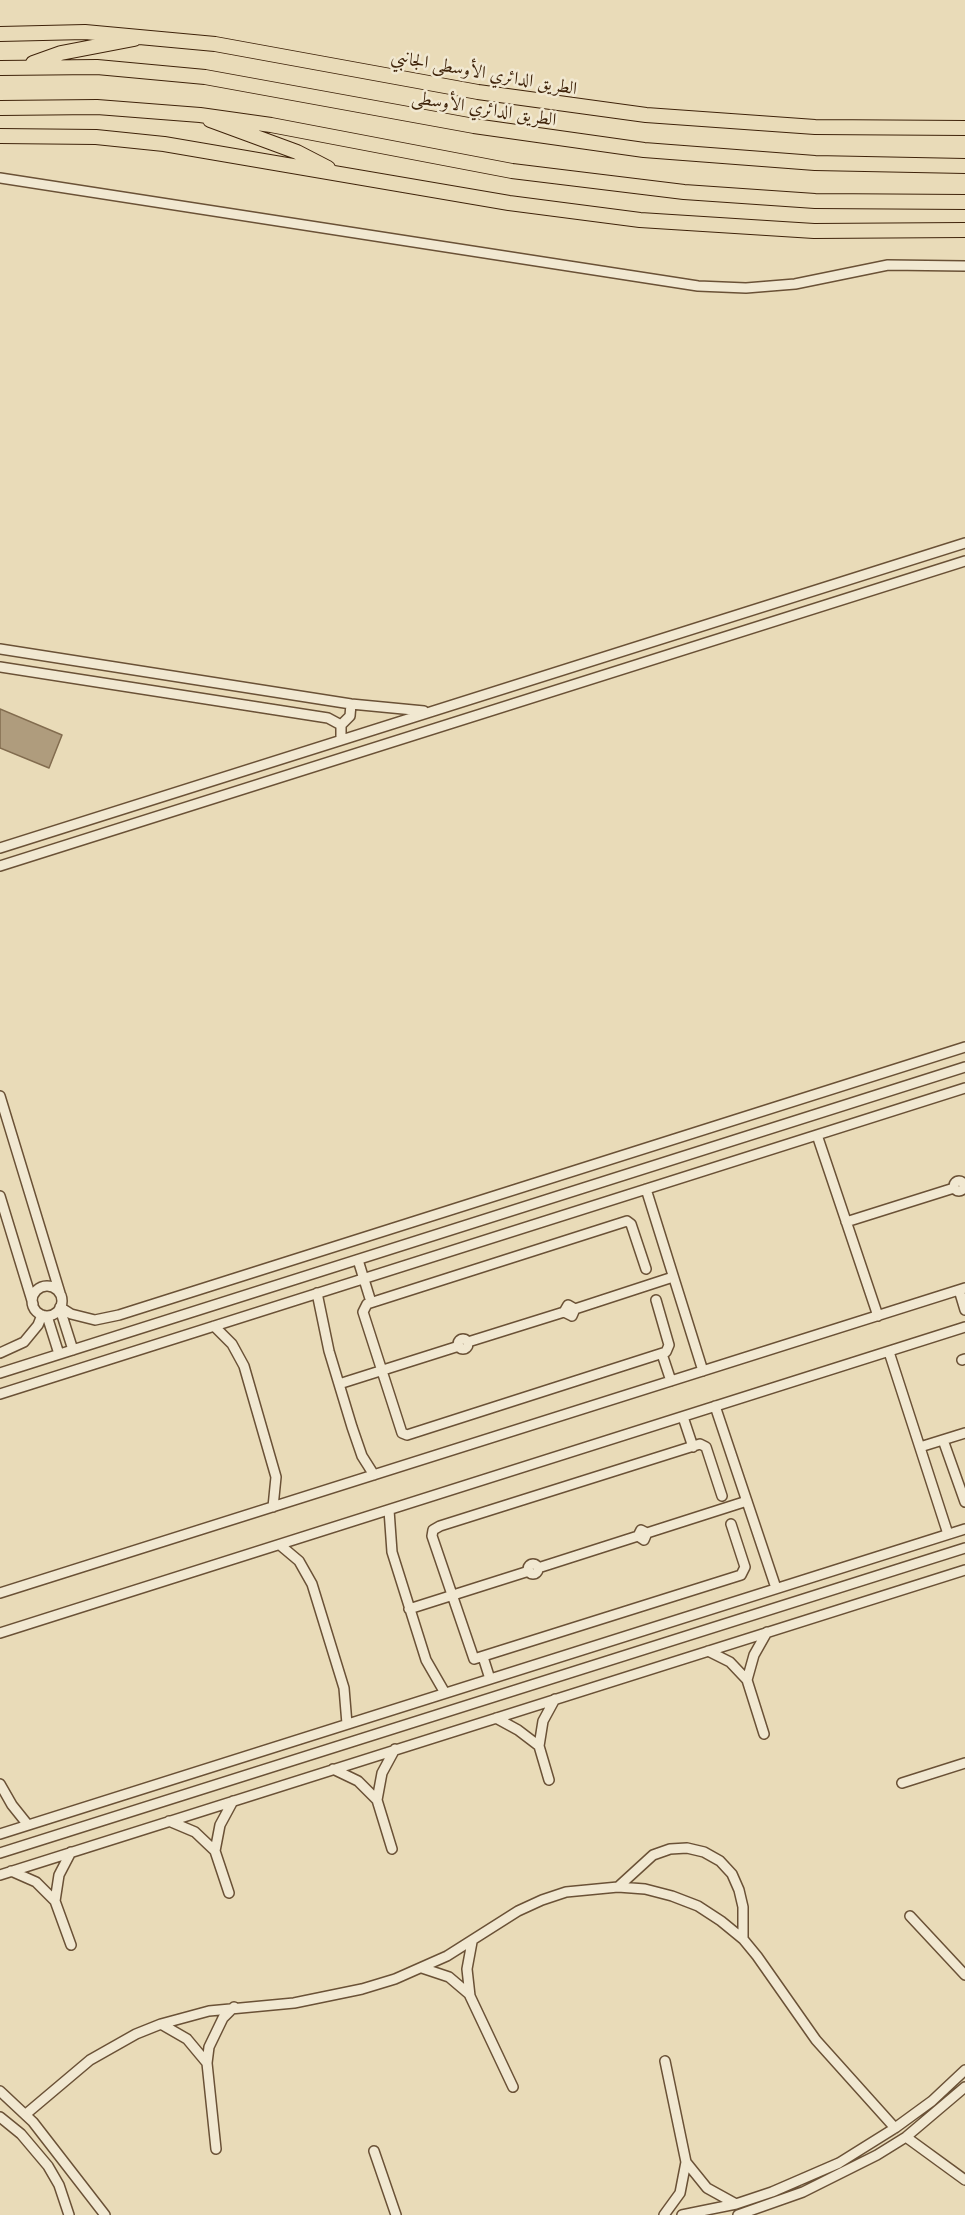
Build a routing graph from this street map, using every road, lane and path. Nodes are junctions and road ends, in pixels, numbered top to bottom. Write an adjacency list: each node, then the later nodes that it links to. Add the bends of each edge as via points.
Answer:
1 (0, 34): 2 (highway, الطريق الدائري الأوسطى الجانبي)
2 (145, 36): 3 (highway, via 61,53); 7 (highway, الطريق الدائري الأوسطى الجانبي, via 250,49 489,94 646,115 815,127)
3 (26, 66): 4 (highway, الطريق الدائري الأوسطى); 9 (highway, الطريق الدائري الأوسطى, via 97,67 205,77 484,128 644,150 815,163)
4 (0, 68)
5 (0, 108): 6 (highway, via 97,107)
6 (200, 115): 10 (highway, via 233,131 297,152); 12 (highway, via 598,183 771,198)
7 (965, 128)
8 (0, 136): 10 (highway, via 130,140)
9 (965, 166)
10 (336, 173): 13 (highway, via 509,203 640,220 814,231)
11 (0, 178): 14 (street, via 698,286 795,284 888,265)
12 (965, 202)
13 (965, 230)
14 (965, 266)
15 (965, 543): 18 (street)
16 (965, 561): 20 (street)
17 (0, 649): 21 (street)
18 (604, 657): 20 (street); 22 (street)
19 (0, 667): 23 (street, via 328,718)
20 (609, 674): 26 (street)
21 (351, 704): 22 (street, via 406,711); 23 (street, via 350,716)
22 (436, 710): 24 (street)
23 (340, 725): 24 (street)
24 (341, 740): 25 (street)
25 (90, 819): 26 (street); 27 (street)
26 (95, 836): 28 (street)
27 (0, 848)
28 (0, 866)
29 (965, 1047): 50 (street, via 118,1315 88,1319)
30 (965, 1067): 34 (street)
31 (965, 1089): 33 (street)
32 (0, 1096): 45 (street)
33 (817, 1135): 35 (street); 39 (street)
34 (733, 1141): 35 (street); 40 (street)
35 (739, 1160): 37 (street)
36 (961, 1185): 39 (street)
37 (646, 1189): 42 (street); 43 (street)
38 (0, 1196): 49 (street)
39 (846, 1222): 53 (street)
40 (358, 1260): 43 (street); 56 (street)
41 (646, 1269): 48 (street, via 627,1221)
42 (674, 1277): 61 (street, via 575,1308 572,1316 564,1312); 62 (street)
43 (364, 1279): 46 (street); 48 (street)
44 (962, 1289): 51 (street); 53 (street)
45 (60, 1293): 49 (street, via 52,1287 42,1287); 50 (street)
46 (317, 1293): 54 (street); 65 (street)
47 (656, 1300): 60 (street, via 670,1347)
48 (371, 1302): 61 (street, via 363,1312)
49 (33, 1304): 52 (street)
50 (60, 1308): 52 (street); 56 (street)
51 (965, 1310)
52 (44, 1315): 58 (street, via 24,1342); 59 (street)
53 (878, 1316): 62 (street)
54 (214, 1326): 66 (street); 77 (street, via 232,1344 244,1366 275,1470)
55 (965, 1327): 57 (street)
56 (72, 1350): 59 (street)
57 (889, 1352): 67 (street); 72 (street)
58 (0, 1353)
59 (59, 1354): 63 (street)
60 (662, 1354): 61 (street, via 405,1435); 64 (street)
61 (382, 1370): 65 (street)
62 (703, 1371): 64 (street)
63 (0, 1373)
64 (671, 1382): 73 (street)
65 (339, 1384): 73 (street, via 362,1456)
66 (0, 1394)
67 (715, 1406): 68 (street); 75 (street)
68 (683, 1417): 71 (street); 78 (street)
69 (965, 1433): 70 (street)
70 (943, 1440): 72 (street); 76 (street)
71 (693, 1447): 74 (street, via 706,1447); 87 (street, via 436,1528 432,1536)
72 (920, 1447): 81 (street)
73 (374, 1475): 77 (street)
74 (722, 1496)
75 (747, 1501): 85 (street); 87 (street)
76 (965, 1502)
77 (273, 1507): 86 (street)
78 (389, 1510): 82 (street); 88 (street, via 390,1545)
79 (731, 1524): 92 (street, via 745,1570 741,1575)
80 (965, 1528): 81 (street)
81 (948, 1534): 85 (street)
82 (279, 1545): 90 (street); 98 (street, via 299,1561 312,1584 344,1688)
83 (965, 1548): 111 (street)
84 (965, 1570): 89 (street)
85 (776, 1588): 93 (street)
86 (0, 1593)
87 (452, 1595): 88 (street); 92 (street, via 471,1656)
88 (409, 1609): 95 (street, via 430,1672)
89 (767, 1632): 91 (street); 94 (street, via 754,1655)
90 (0, 1633)
91 (708, 1651): 94 (street, via 730,1662); 96 (street)
92 (483, 1656): 93 (street)
93 (490, 1679): 95 (street)
94 (747, 1680): 99 (street)
95 (445, 1693): 98 (street)
96 (555, 1699): 97 (street); 100 (street, via 543,1721)
97 (495, 1718): 100 (street); 101 (street)
98 (347, 1724): 108 (street)
99 (764, 1734)
100 (539, 1746): 104 (street)
101 (395, 1749): 103 (street); 107 (street, via 382,1773)
102 (965, 1764): 105 (street)
103 (333, 1769): 107 (street, via 357,1780); 109 (street)
104 (549, 1780)
105 (902, 1783)
106 (0, 1784): 113 (street)
107 (377, 1800): 116 (street)
108 (104, 1801): 110 (street); 111 (street, via 102,1814)
109 (233, 1801): 112 (street); 117 (street, via 220,1825)
110 (63, 1814): 113 (street); 114 (street, via 73,1823)
111 (109, 1819): 114 (street)
112 (169, 1821): 117 (street, via 195,1832); 118 (street)
113 (28, 1825): 115 (street)
114 (69, 1831): 119 (street)
115 (0, 1834)
116 (392, 1849)
117 (216, 1851): 123 (street)
118 (71, 1852): 120 (street); 124 (street, via 59,1875)
119 (0, 1853)
120 (11, 1871): 121 (street); 124 (street, via 36,1882)
121 (0, 1875)
122 (618, 1887): 126 (street, via 645,1889 689,1903 722,1921); 126 (street, via 653,1855 687,1848 704,1852 726,1868 740,1890); 127 (street, via 566,1892 542,1900)
123 (229, 1893)
124 (56, 1901): 128 (street)
125 (910, 1916): 130 (street)
126 (742, 1939): 142 (street, via 816,2040)
127 (472, 1942): 129 (street); 131 (street, via 466,1969)
128 (70, 1946)
129 (422, 1968): 131 (street, via 449,1977); 132 (street, via 331,1997)
130 (965, 1975)
131 (470, 1996): 137 (street)
132 (234, 2007): 133 (street); 135 (street, via 214,2032)
133 (161, 2024): 135 (street, via 188,2039); 141 (street, via 90,2060)
134 (665, 2061): 147 (street)
135 (207, 2063): 145 (street)
136 (965, 2070): 142 (street)
137 (513, 2087)
138 (965, 2087): 144 (street)
139 (0, 2091): 141 (street)
140 (0, 2117): 143 (street)
141 (30, 2118): 143 (street); 151 (street)
142 (895, 2128): 149 (street, via 828,2168)
143 (21, 2134): 150 (street, via 48,2166)
144 (906, 2137): 148 (street); 155 (street, via 834,2178)
145 (216, 2149)
146 (374, 2151): 152 (street)
147 (686, 2162): 149 (street, via 707,2188); 153 (street, via 680,2193)
148 (965, 2180)
149 (736, 2204): 154 (street)
150 (69, 2215)
151 (105, 2215)
152 (396, 2215)
153 (664, 2215)
154 (681, 2215)
155 (739, 2215)

